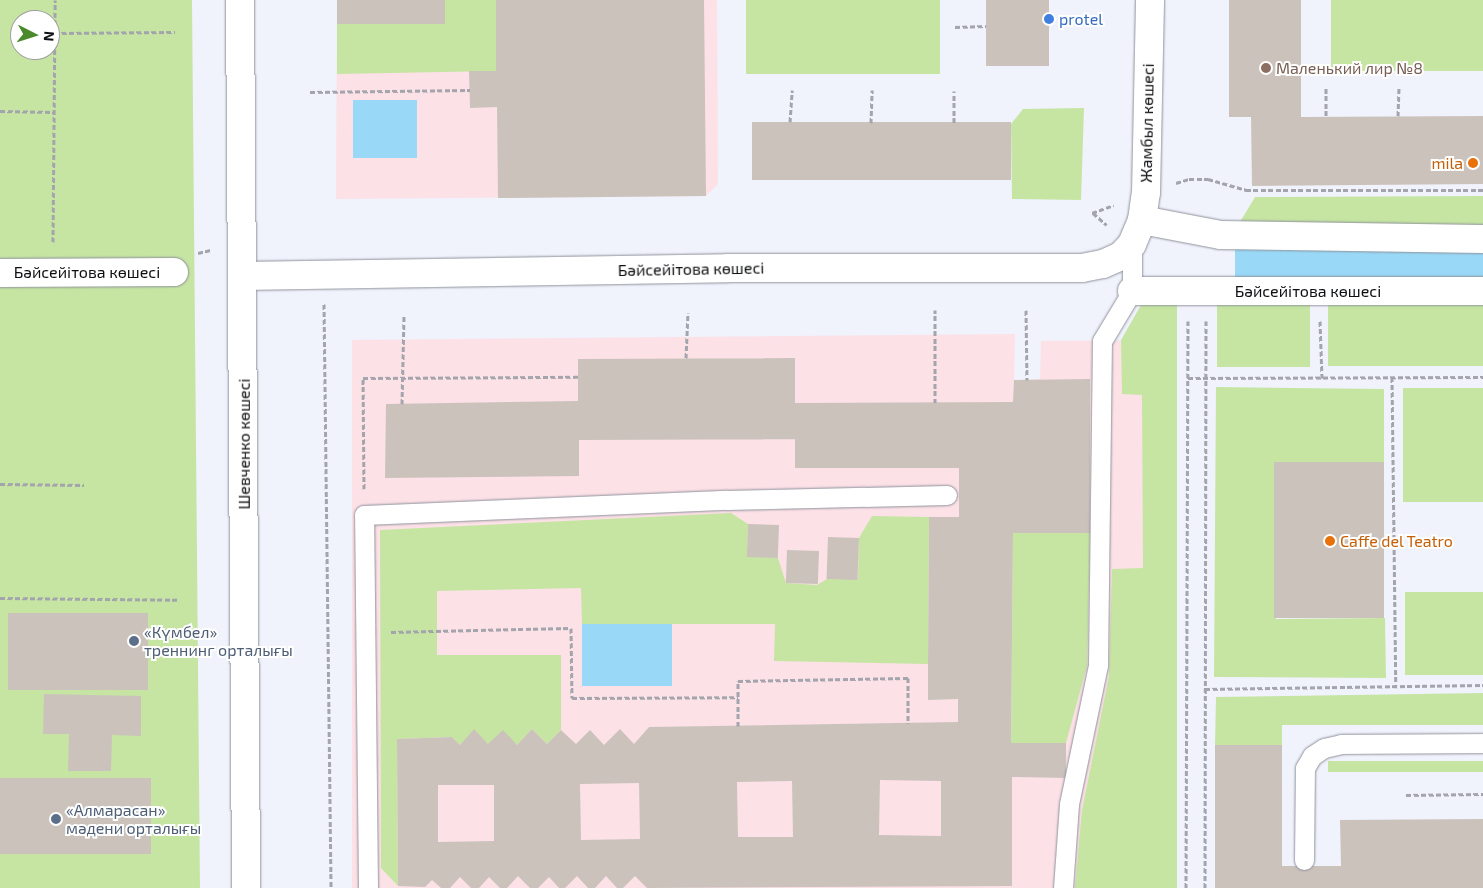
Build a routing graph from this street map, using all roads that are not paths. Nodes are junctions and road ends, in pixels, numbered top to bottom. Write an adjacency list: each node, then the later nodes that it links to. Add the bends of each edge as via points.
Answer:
1 (240, 0): 7 (street, Шевченко көшесі)
2 (1150, 0): 3 (street, Жамбыл көшесі, via 1146,193)
3 (1137, 232): 4 (street); 7 (street, Бәйсейітова көшесі, via 1122,256 1082,268 728,268); 8 (lane)
4 (1483, 239)
5 (174, 272): 6 (street, Бәйсейітова көшесі)
6 (0, 273)
7 (242, 276): 13 (street, Шевченко көшесі)
8 (1132, 291): 9 (street, Бәйсейітова көшесі); 15 (lane, via 1102,341 1098,665 1069,804)
9 (1483, 291)
10 (948, 495): 14 (lane, via 727,500 364,515)
11 (1483, 743): 12 (lane, via 1340,744 1324,748 1312,756 1305,768)
12 (1304, 860)
13 (246, 888)
14 (368, 888)
15 (1063, 888)

